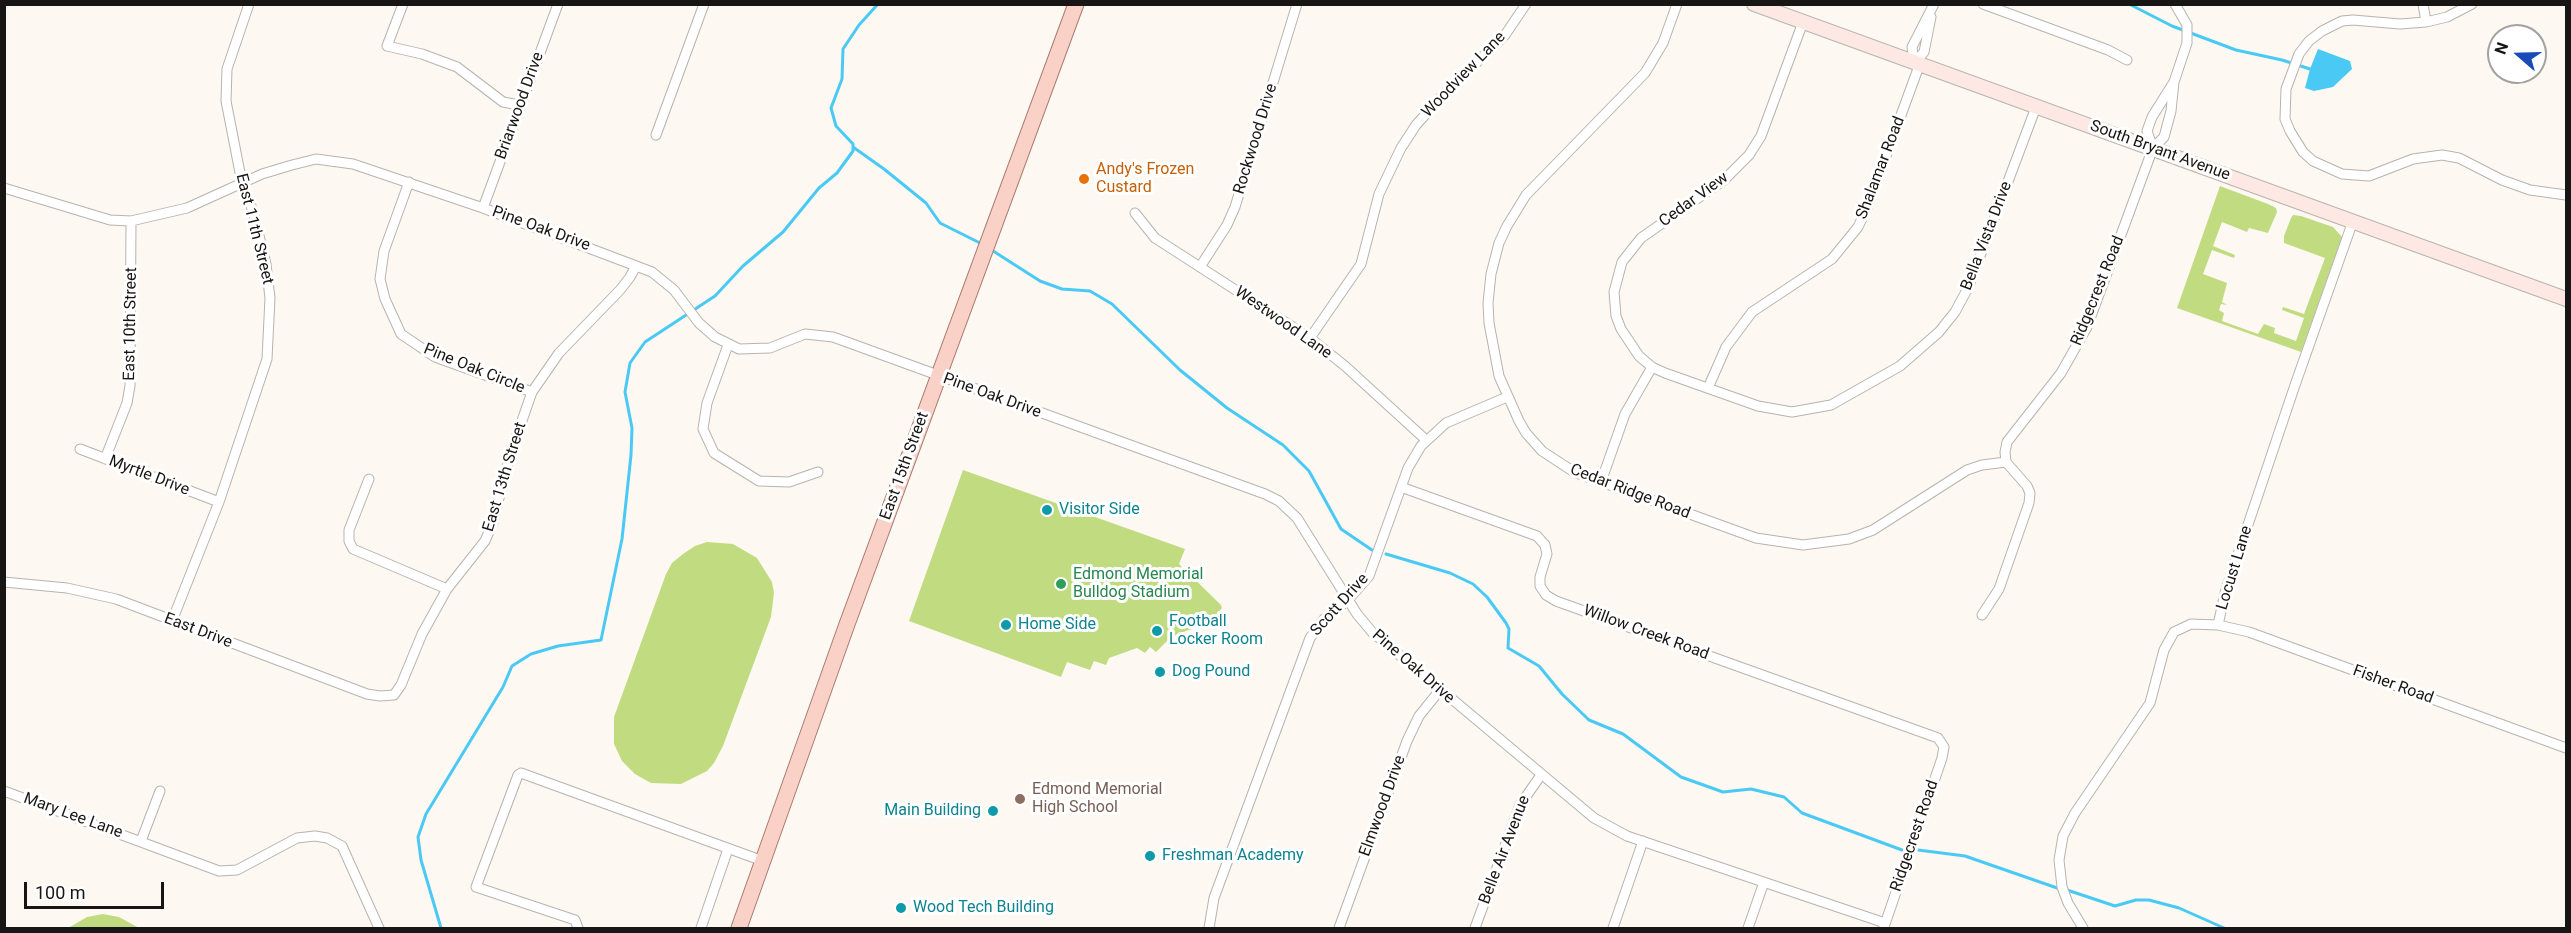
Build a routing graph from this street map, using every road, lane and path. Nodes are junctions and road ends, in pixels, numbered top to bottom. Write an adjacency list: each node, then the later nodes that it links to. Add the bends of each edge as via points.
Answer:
1 (249, 4): 25 (street, East 11th Street, via 225,85)
2 (403, 4): 20 (street, via 387,46 456,67 502,102)
3 (558, 4): 20 (street, Briarwood Drive)
4 (704, 4): 22 (street)
5 (1076, 4): 38 (main road, East 15th Street)
6 (1297, 4): 33 (street, Rockwood Drive, via 1236,207)
7 (1526, 4): 35 (street, Woodview Lane, via 1505,35 1442,96 1401,148 1379,194 1361,264)
8 (1677, 4): 41 (street, Cedar Ridge Road, via 1663,43 1646,73 1526,195 1507,226 1491,274 1488,303 1495,360)
9 (1754, 4): 15 (street, South Bryant Avenue)
10 (1983, 4): 17 (street)
11 (2175, 4): 19 (street, Ridgecrest Road, via 2187,25 2187,43)
12 (2423, 4): 16 (street)
13 (2472, 4): 16 (street)
14 (1933, 7): 18 (street, Shalamar Road, via 1924,52)
15 (1803, 22): 18 (street, South Bryant Avenue); 37 (street, Cedar View, via 1761,136 1749,155 1724,180 1641,238 1622,262 1614,292 1616,316 1629,344)
16 (2426, 22): 27 (street, via 2342,21 2309,41 2299,54 2284,98 2285,119 2297,144 2313,161 2352,176 2370,176 2413,159 2448,156 2523,188)
17 (2127, 60)
18 (1917, 65): 21 (street, South Bryant Avenue); 39 (street, Shalamar Road, via 1858,227 1832,259 1752,312 1726,346)
19 (2174, 82): 23 (street, Ridgecrest Road, via 2169,123 2164,137); 23 (street, Ridgecrest Road, via 2151,117 2147,131)
20 (519, 105): 28 (street, Briarwood Drive)
21 (2036, 107): 23 (street, South Bryant Avenue); 39 (street, Bella Vista Drive, via 1968,288 1955,312 1921,350 1854,393 1814,410 1772,410)
22 (656, 135)
23 (2153, 148): 31 (street, South Bryant Avenue); 45 (street, Ridgecrest Road, via 2087,327 2061,373 2007,442)
24 (409, 182): 25 (street, Pine Oak Drive, via 353,164 316,159); 28 (street, Pine Oak Drive); 40 (street, Pine Oak Circle, via 384,251 380,279 401,334 435,357)
25 (242, 183): 30 (street, Pine Oak Drive, via 187,208); 50 (street, East 11th Street, via 266,264 270,298 267,359)
26 (4, 188): 30 (street, Pine Oak Drive, via 110,220)
27 (2566, 195)
28 (483, 208): 32 (street, Pine Oak Drive)
29 (1135, 213): 33 (street, Westwood Lane, via 1155,238)
30 (132, 221): 44 (street, East 10th Street, via 130,386)
31 (2353, 221): 34 (street, South Bryant Avenue); 56 (street, Locust Lane, via 2225,593)
32 (636, 266): 36 (street, Pine Oak Drive, via 663,280 699,323); 40 (street, East 13th Street, via 620,290 559,353)
33 (1200, 267): 35 (street, Westwood Lane)
34 (2566, 299)
35 (1310, 338): 42 (street, Westwood Lane)
36 (728, 345): 38 (street, Pine Oak Drive, via 753,350 806,334 824,335); 46 (street, via 707,403 703,429 714,453 759,481 789,482)
37 (1652, 367): 39 (street, Bella Vista Drive); 48 (street, via 1625,414)
38 (938, 376): 53 (street, Pine Oak Drive, via 1273,498 1305,528); 67 (main road, East 15th Street)
39 (1708, 388)
40 (532, 392): 52 (street, East 13th Street, via 485,541)
41 (1507, 396): 42 (street, Scott Drive, via 1446,423); 48 (street, Cedar Ridge Road, via 1522,427 1542,451 1574,472)
42 (1426, 440): 49 (street, Scott Drive)
43 (80, 449): 44 (street, Myrtle Drive)
44 (105, 459): 50 (street, Myrtle Drive)
45 (2006, 462): 48 (street, Cedar Ridge Road, via 1967,470 1873,530 1849,539 1803,545 1756,538); 54 (street, via 2027,486 2029,503 1999,589)
46 (818, 472)
47 (369, 479): 52 (street, via 349,530 353,549)
48 (1601, 482)
49 (1401, 487): 53 (street, Scott Drive, via 1369,576); 59 (street, Willow Creek Road, via 1537,536 1547,554 1540,586 1556,601 1933,735)
50 (219, 502): 55 (street, East 11th Street)
51 (4, 582): 55 (street, East Drive, via 91,592)
52 (447, 589): 58 (street, East 13th Street, via 401,684 394,695)
53 (1348, 600): 57 (street, Pine Oak Drive, via 1372,632); 74 (street, Scott Drive, via 1324,619 1306,644 1214,898)
54 (1983, 615)
55 (172, 621): 58 (street, East Drive, via 367,694)
56 (2218, 625): 60 (street, Fisher Road, via 2249,632); 79 (street, Locust Lane, via 2191,624 2174,632 2164,650 2150,703 2063,836 2059,850 2060,879)
57 (1440, 690): 61 (street, Pine Oak Drive); 75 (street, Elmwood Drive, via 1419,716 1410,735)
58 (388, 696)
59 (1942, 743): 69 (street, Ridgecrest Road, via 1942,758)
60 (2566, 748)
61 (1541, 775): 65 (street, Pine Oak Drive, via 1594,818); 76 (street, Belle Air Avenue, via 1520,805)
62 (4, 791): 64 (street, Mary Lee Lane)
63 (160, 791): 64 (street, Mary Lee Lane)
64 (141, 841): 70 (street, Mary Lee Lane, via 227,872 247,866 297,838 327,838 342,846)
65 (1643, 841): 68 (street, Pine Oak Drive); 77 (street)
66 (728, 849): 67 (street); 71 (street, via 521,773 476,886 575,920); 72 (street)
67 (763, 861): 73 (main road, East 15th Street)
68 (1764, 882): 69 (street, Pine Oak Drive); 78 (street)
69 (1884, 926)
70 (380, 928)
71 (578, 928)
72 (701, 928)
73 (739, 928)
74 (1209, 928)
75 (1339, 928)
76 (1475, 928)
77 (1613, 928)
78 (1748, 928)
79 (2083, 928)

